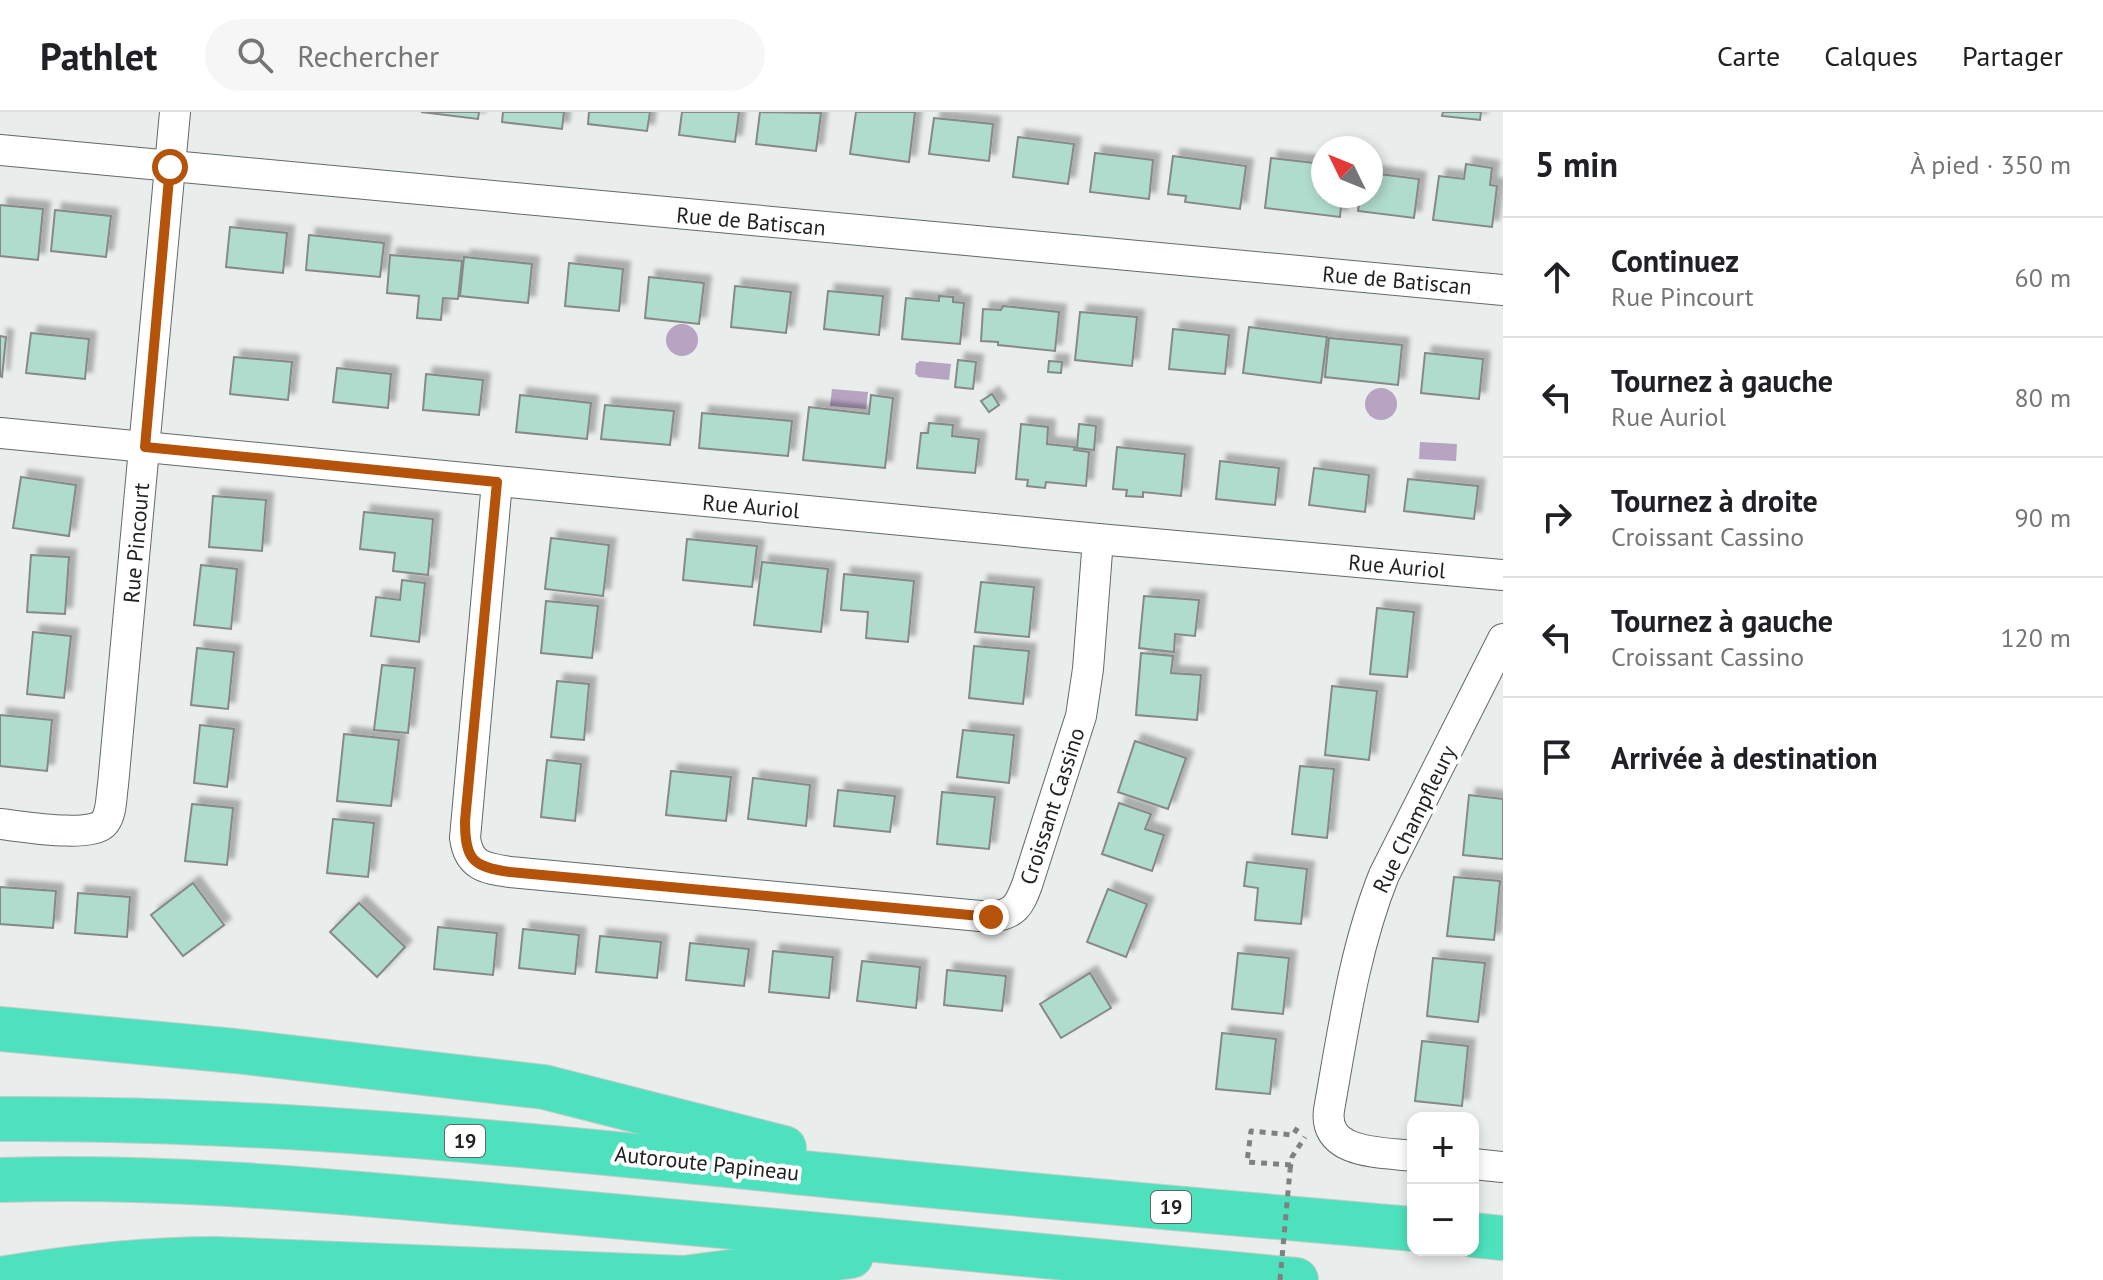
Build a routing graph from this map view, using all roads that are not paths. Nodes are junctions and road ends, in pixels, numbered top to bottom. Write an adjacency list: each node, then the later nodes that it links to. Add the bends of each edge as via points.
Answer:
1 (175, 112): 3 (street, Rue Pincourt)
2 (0, 150): 3 (street, Rue de Batiscan)
3 (170, 167): 4 (street, Rue de Batiscan); 6 (street, Rue Pincourt)
4 (1503, 290)
5 (0, 433): 6 (street, Rue Auriol)
6 (145, 447): 7 (street, Rue Auriol); 11 (street, Rue Pincourt, via 105,823 79,831)
7 (497, 482): 8 (street, Rue Auriol); 8 (street, Croissant Cassino, via 465,838 475,862 510,872 991,917 1015,910 1081,716)
8 (1098, 539): 9 (street, Rue Auriol)
9 (1503, 575)
10 (1503, 639): 14 (street, Rue Champfleury, via 1376,895 1359,954 1331,1102 1331,1132 1346,1145)
11 (0, 824)
12 (0, 1029): 18 (highway, via 544,1087)
13 (0, 1119): 18 (highway, Autoroute Papineau / 19, via 173,1121 378,1134)
14 (1407, 1155)
15 (1479, 1165): 16 (street)
16 (1503, 1167)
17 (0, 1180): 22 (highway, via 164,1181 317,1190)
18 (929, 1185): 19 (highway, Autoroute Papineau / 19)
19 (1407, 1228)
20 (1479, 1236): 21 (highway)
21 (1503, 1238)
22 (929, 1246): 23 (highway, via 684,1278 164,1259); 24 (highway)
23 (0, 1279)
24 (1296, 1280)

